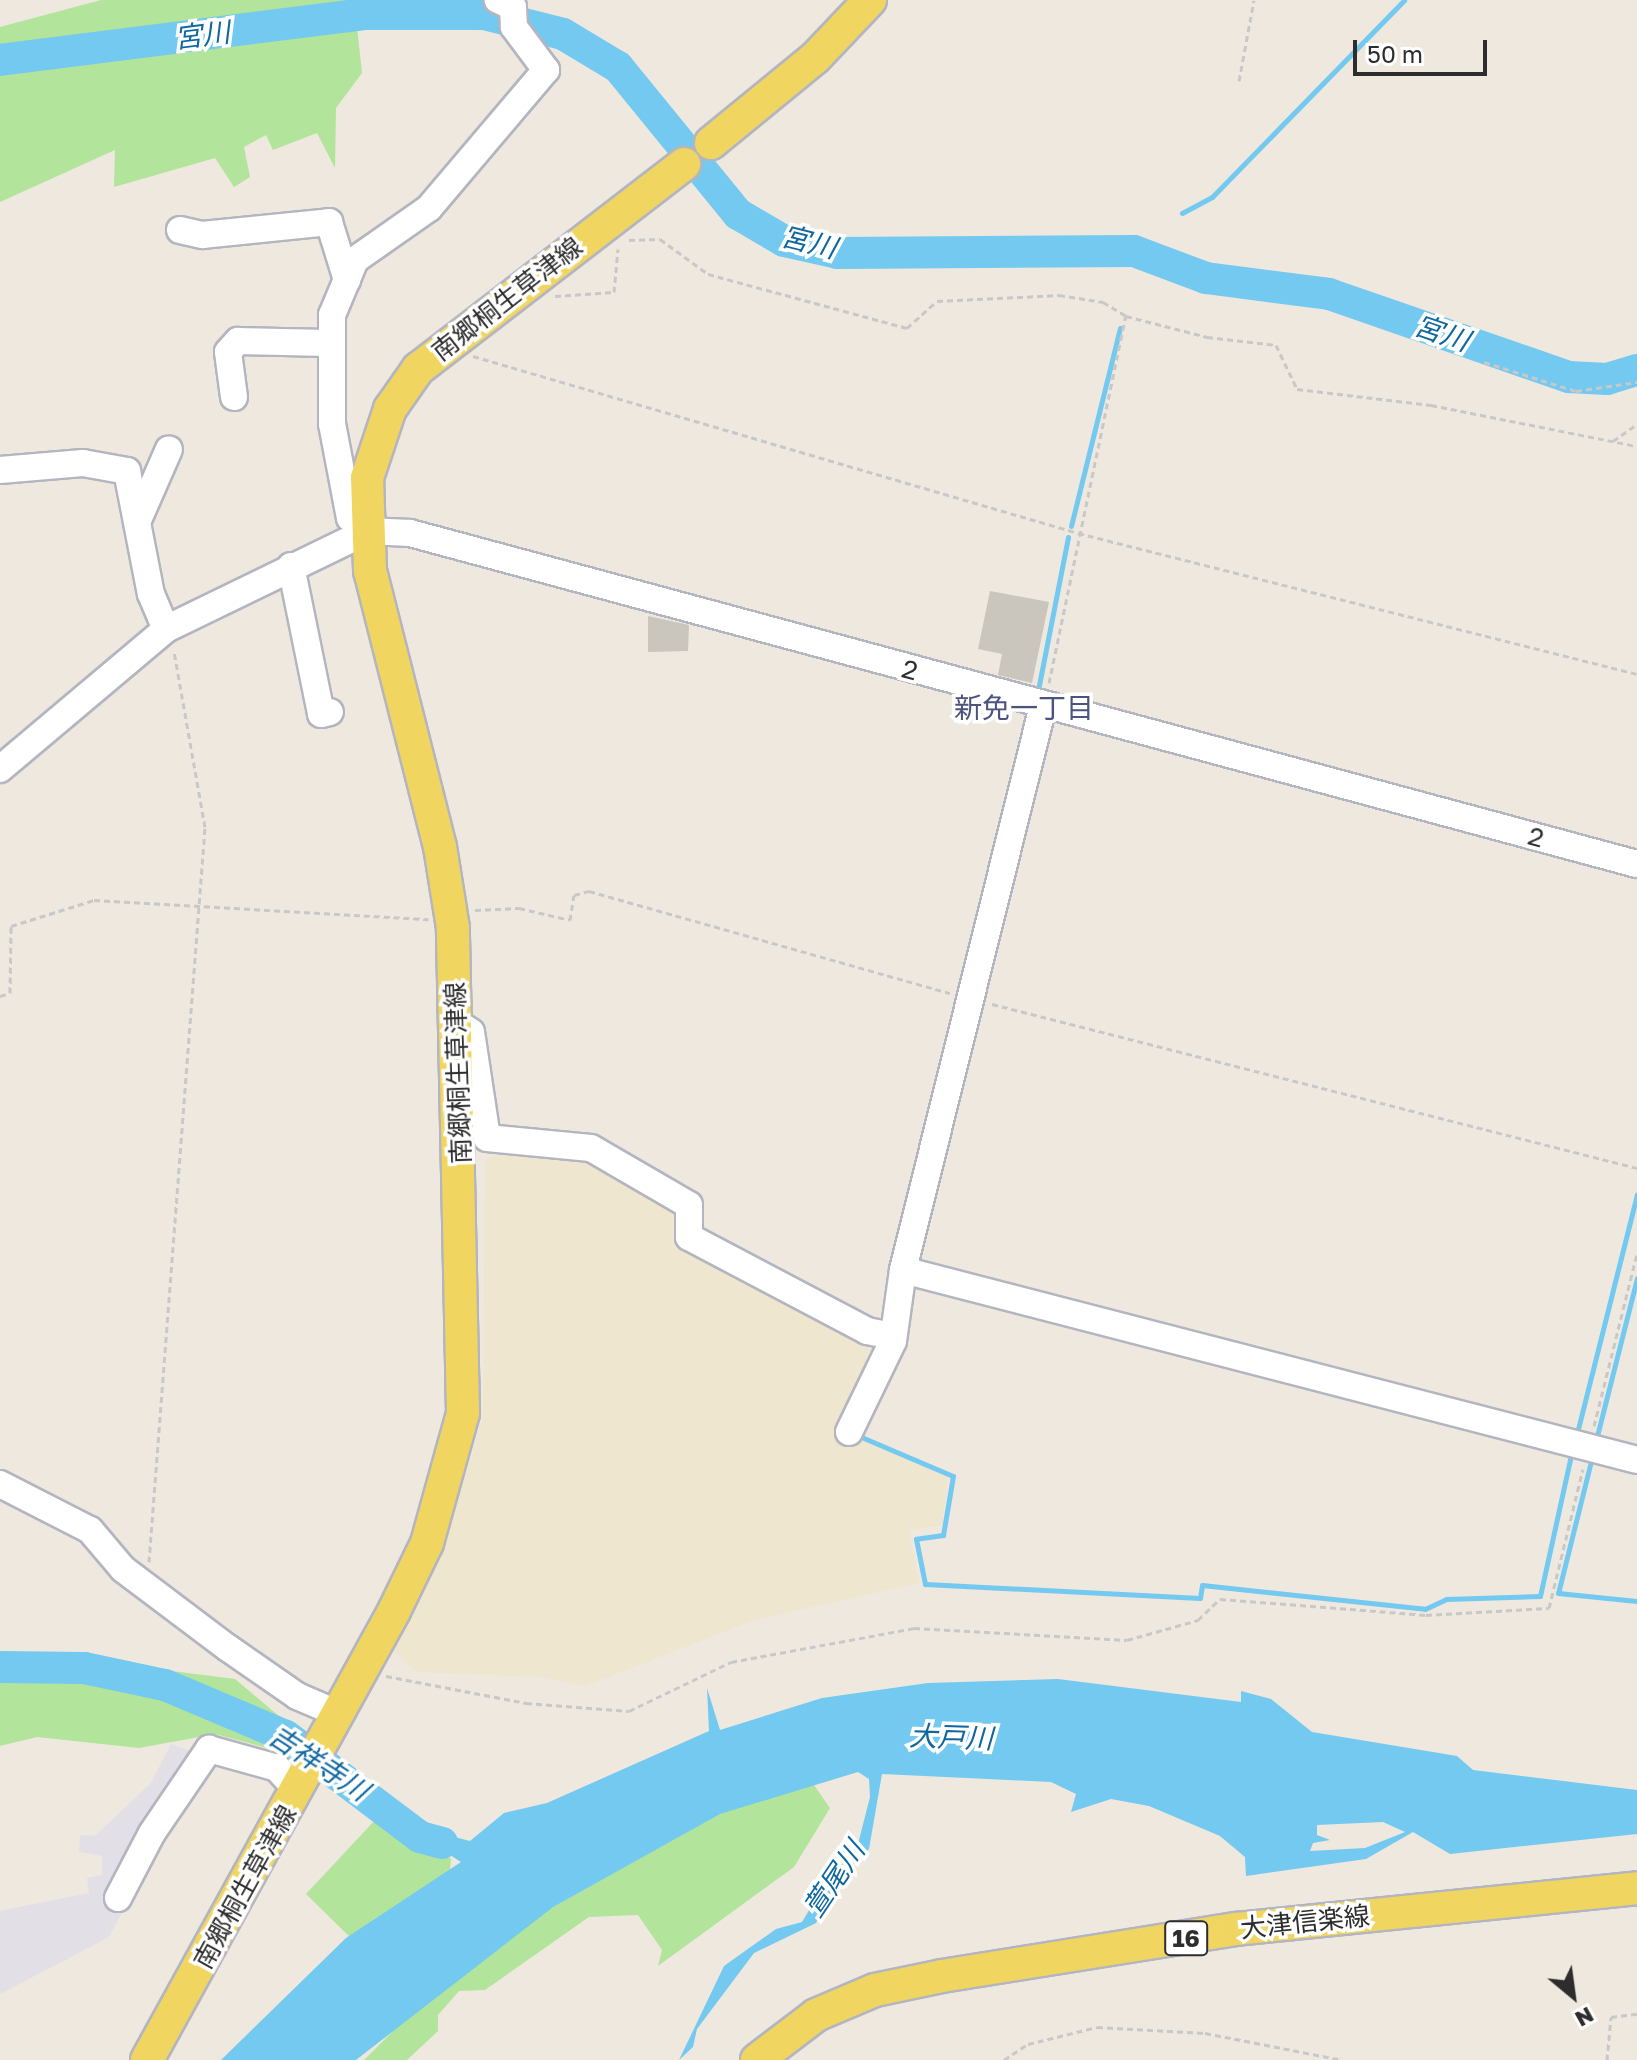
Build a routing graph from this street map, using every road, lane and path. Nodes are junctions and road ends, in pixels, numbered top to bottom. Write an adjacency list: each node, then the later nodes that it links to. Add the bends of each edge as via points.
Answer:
1 (498, 0): 8 (street, via 513,7 514,27 546,70 429,208 355,260)
2 (870, 0): 5 (main road, via 815,58)
3 (1254, 0): 4 (path)
4 (1239, 81)
5 (711, 143)
6 (684, 164): 9 (main road, 南郷桐生草津線)
7 (180, 230): 8 (street, via 202,235 329,222)
8 (347, 280): 12 (street)
9 (524, 284): 10 (path, via 543,296 614,292 622,241 648,236 708,274 907,328 937,301 1059,295 1103,302); 11 (main road, 南郷桐生草津線)
10 (1126, 316): 17 (path, via 1276,345 1297,389 1431,405); 23 (path)
11 (450, 341): 22 (main road, 南郷桐生草津線, via 390,409 367,478); 23 (path, via 475,358)
12 (327, 343): 15 (street, via 238,341 228,352); 22 (street, via 332,424 350,518)
13 (1484, 362): 14 (path, via 1576,391)
14 (1637, 382)
15 (234, 397)
16 (1637, 424): 17 (path)
17 (1613, 441): 18 (path)
18 (1637, 446)
19 (169, 449): 21 (street)
20 (0, 470): 21 (street, via 115,465 127,471)
21 (138, 520): 25 (street)
22 (368, 531): 24 (street); 27 (street, 2, via 410,533); 32 (main road, 南郷桐生草津線, via 370,571)
23 (1078, 533): 26 (path); 27 (path)
24 (291, 566): 25 (street); 28 (street, via 321,714)
25 (166, 629): 29 (street); 31 (path, via 182,675 205,827)
26 (1637, 674)
27 (1043, 706): 30 (street, 2); 34 (street)
28 (330, 712)
29 (0, 769)
30 (1637, 864)
31 (197, 908): 32 (path, via 412,922); 33 (path, via 94,900 24,917 11,926 10,993); 44 (path)
32 (450, 915): 34 (path, via 519,908 570,920 574,895 589,891); 35 (main road, 南郷桐生草津線)
33 (0, 996)
34 (970, 998): 36 (path); 38 (street)
35 (459, 1024): 39 (street, via 471,1032 487,1138 591,1148 689,1205 689,1237 867,1331); 45 (main road, 南郷桐生草津線, via 463,1413 427,1543)
36 (1637, 1168)
37 (1637, 1254): 41 (path)
38 (903, 1270): 39 (street); 41 (street)
39 (892, 1336): 40 (street)
40 (849, 1432)
41 (1588, 1448): 42 (street); 45 (path, via 1549,1608 1426,1615 1220,1599 1198,1620 1127,1640 914,1628 731,1662 629,1711 526,1703)
42 (1637, 1460)
43 (0, 1484): 44 (street, via 90,1530)
44 (147, 1586): 46 (street, via 297,1696)
45 (363, 1672): 46 (main road, 南郷桐生草津線)
46 (339, 1714): 47 (main road, 南郷桐生草津線)
47 (300, 1787): 49 (street, via 277,1768 209,1749 152,1833); 51 (main road, 南郷桐生草津線)
48 (1637, 1888): 52 (main road, 大津信楽線 / 16, via 1236,1929 942,1976 875,1990 816,2015)
49 (118, 1898)
50 (1637, 2014): 55 (path, via 1611,2017)
51 (147, 2060)
52 (757, 2060)
53 (1004, 2060): 54 (path, via 1057,2034 1135,2027)
54 (1342, 2060)
55 (1607, 2060)

